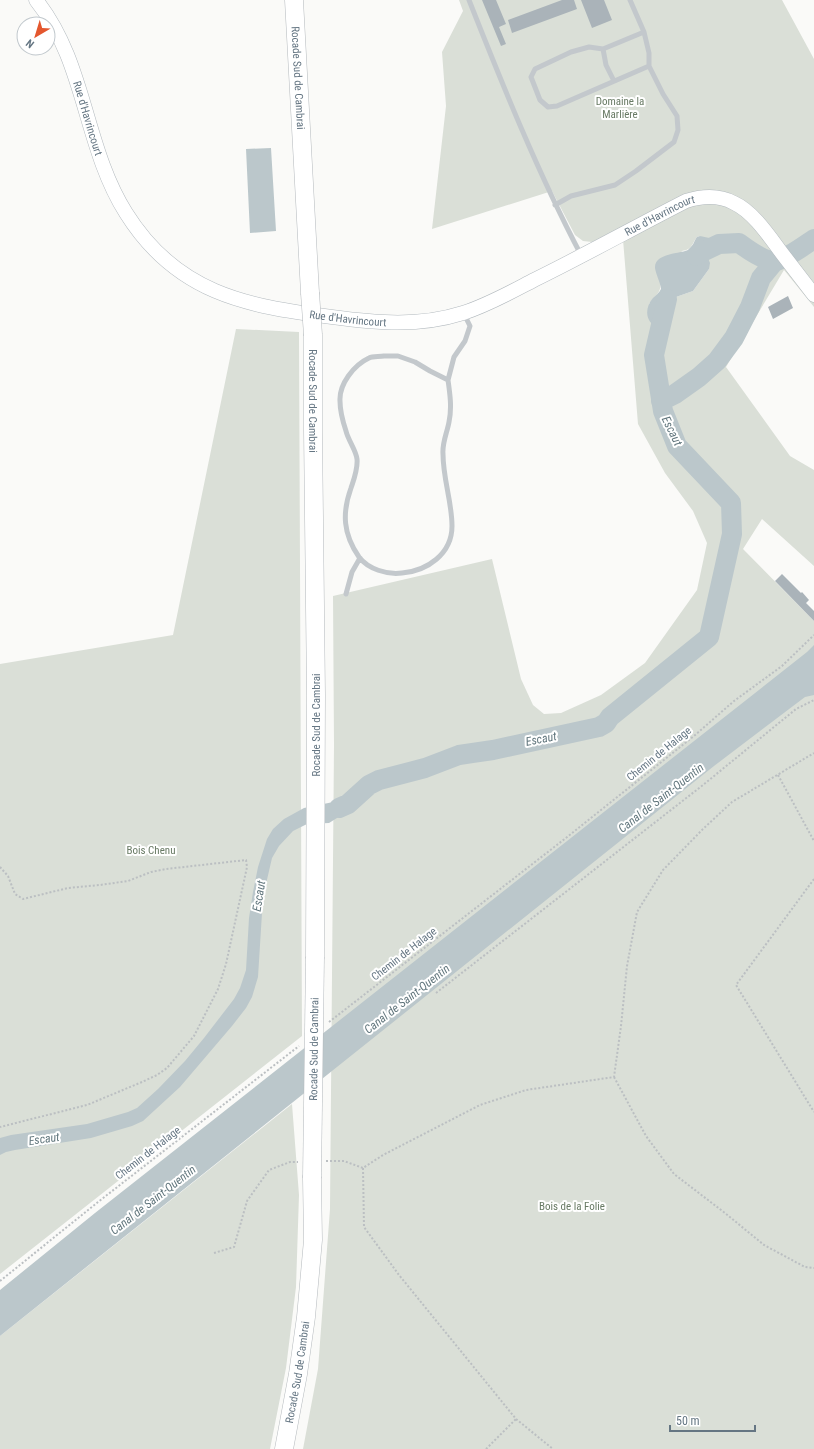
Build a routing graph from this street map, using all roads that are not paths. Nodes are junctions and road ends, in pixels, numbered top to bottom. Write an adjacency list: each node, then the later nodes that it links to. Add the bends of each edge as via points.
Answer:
1 (36, 0): 12 (street, Rue d'Havrincourt, via 51,21 66,52 118,200 144,238 176,268 206,287 258,306 401,324)
2 (294, 0): 16 (highway, Rocade Sud de Cambrai, bridge, via 313,335 316,695 313,1240 306,1317)
3 (469, 0): 9 (lane)
4 (630, 0): 5 (lane)
5 (644, 32): 6 (lane); 7 (lane)
6 (603, 49): 8 (lane, via 606,65); 8 (lane, via 589,47 571,52 535,69 531,77 540,100 548,107 557,106)
7 (649, 66): 8 (lane); 9 (lane, via 677,116 678,130 674,142 614,185 571,196)
8 (614, 81)
9 (555, 205): 10 (lane)
10 (581, 256): 11 (street, Rue d'Havrincourt, via 686,201 719,198 741,206 770,238); 12 (street, Rue d'Havrincourt)
11 (814, 295)
12 (464, 313): 13 (lane, via 470,326 465,341 454,357)
13 (448, 380): 14 (lane, via 449,421 442,447 442,465 452,527 449,542 439,558 422,569 402,573 372,568); 14 (lane, via 398,356 370,358 358,366 345,381 340,401 346,432 357,458 357,470 344,519 349,542)
14 (360, 558): 15 (lane, via 352,572)
15 (346, 594)
16 (284, 1449)

